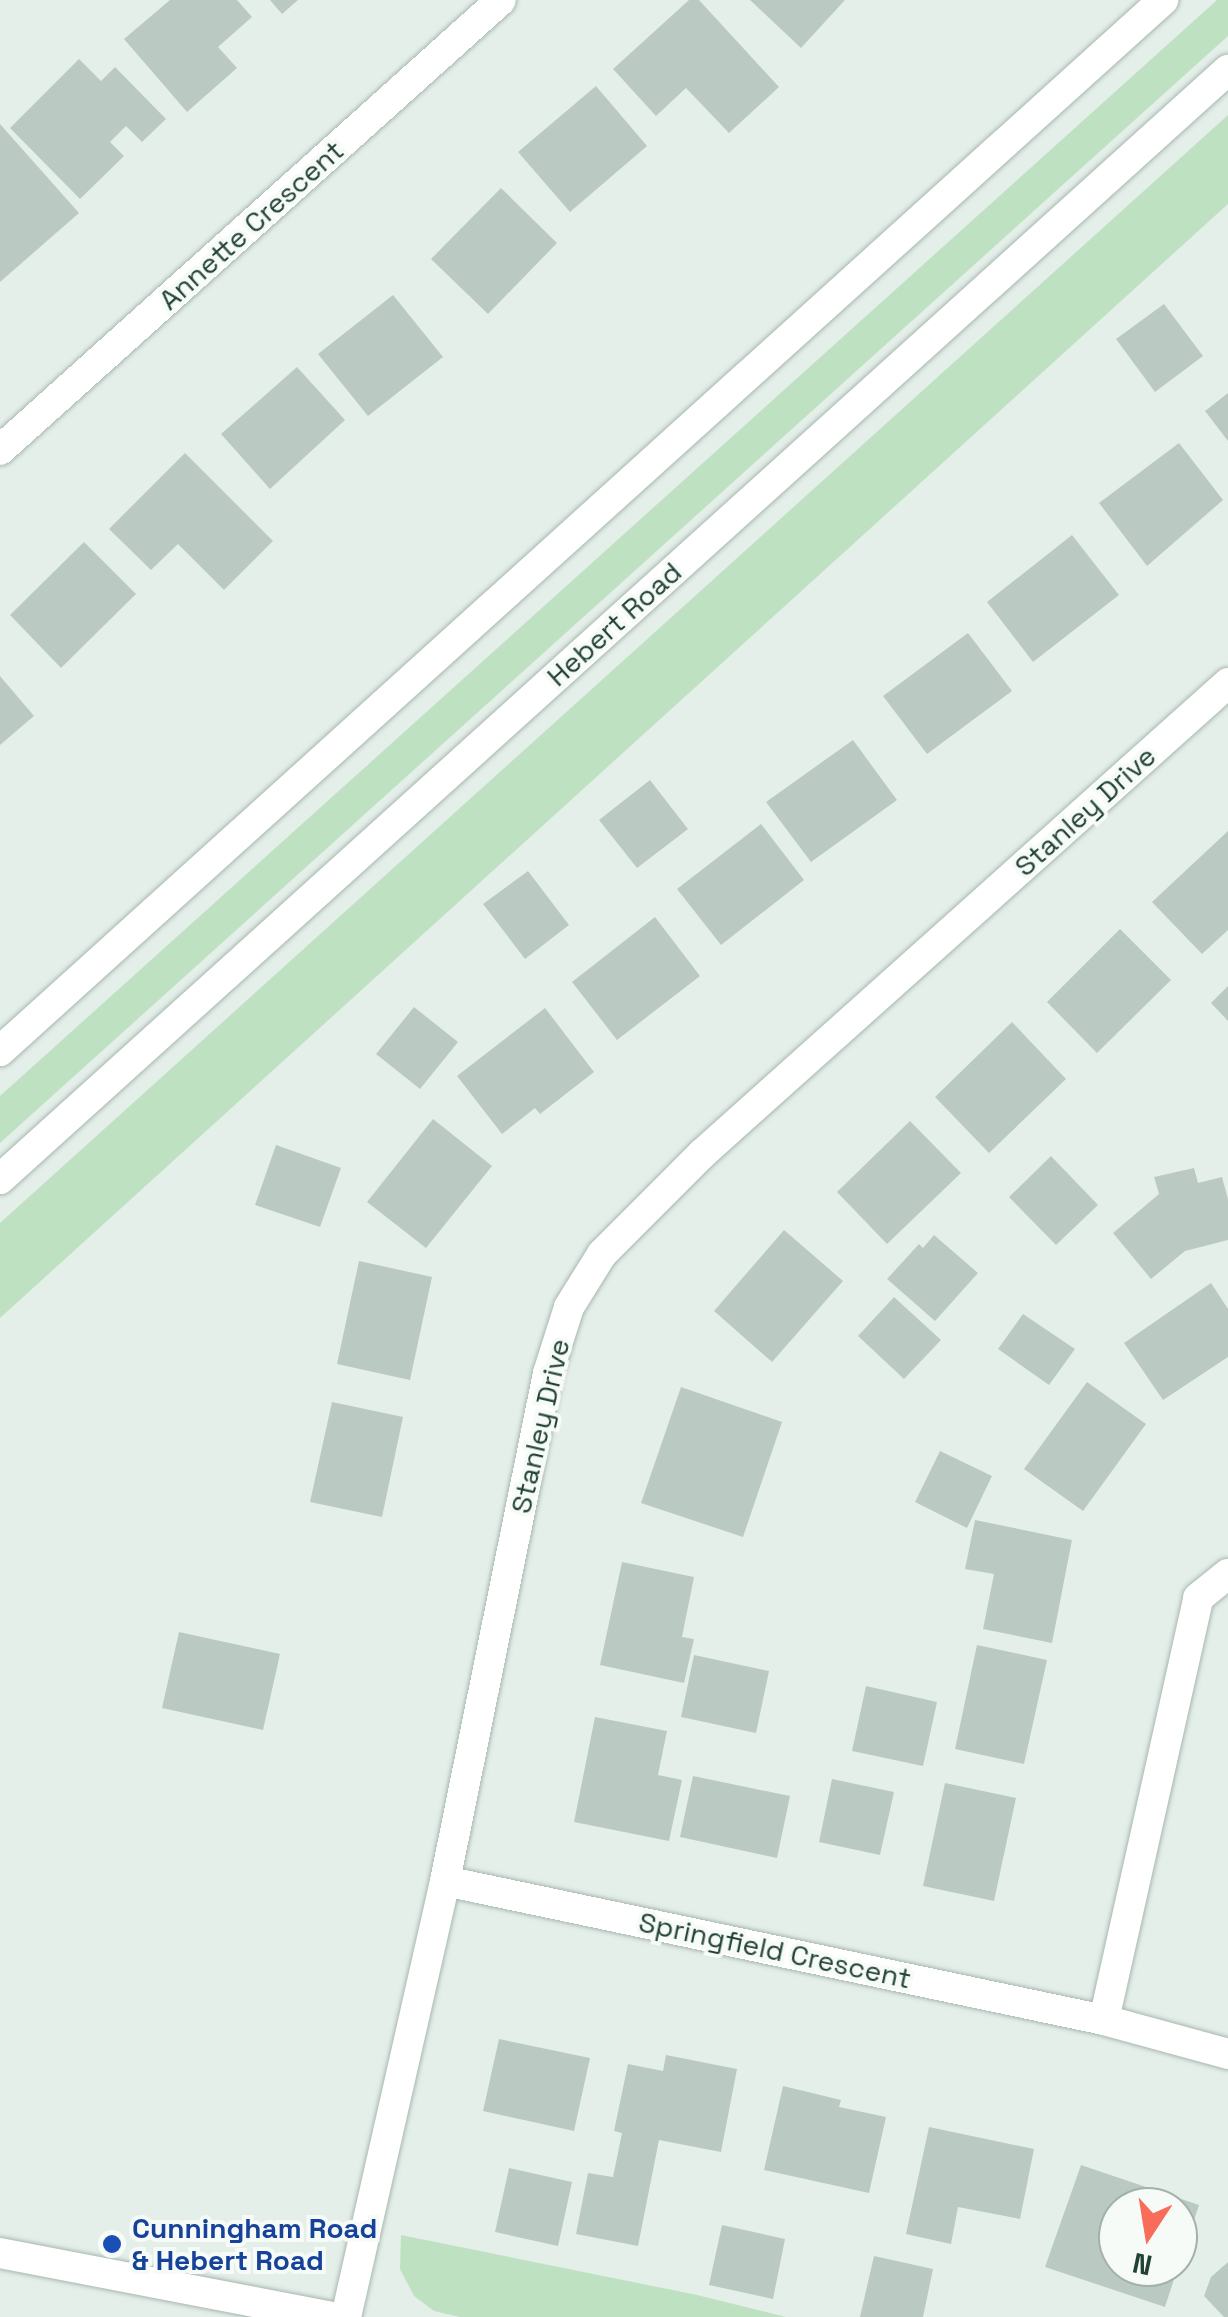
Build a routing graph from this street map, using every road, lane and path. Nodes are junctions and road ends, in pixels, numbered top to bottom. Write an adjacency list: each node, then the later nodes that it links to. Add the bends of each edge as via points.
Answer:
1 (501, 0): 4 (street, Annette Crescent)
2 (1163, 0): 6 (street)
3 (1228, 70): 7 (street, Hebert Road)
4 (0, 450)
5 (1228, 683): 9 (street, Stanley Drive, via 716,1141 602,1254 570,1307 548,1373)
6 (0, 1051)
7 (0, 1180)
8 (1228, 1574): 10 (street, via 1198,1598)
9 (445, 1881): 10 (street, Springfield Crescent); 14 (street, Stanley Drive)
10 (1104, 2020): 11 (street, Springfield Crescent)
11 (1228, 2054)
12 (0, 2253): 13 (street)
13 (332, 2317)
14 (346, 2317)

